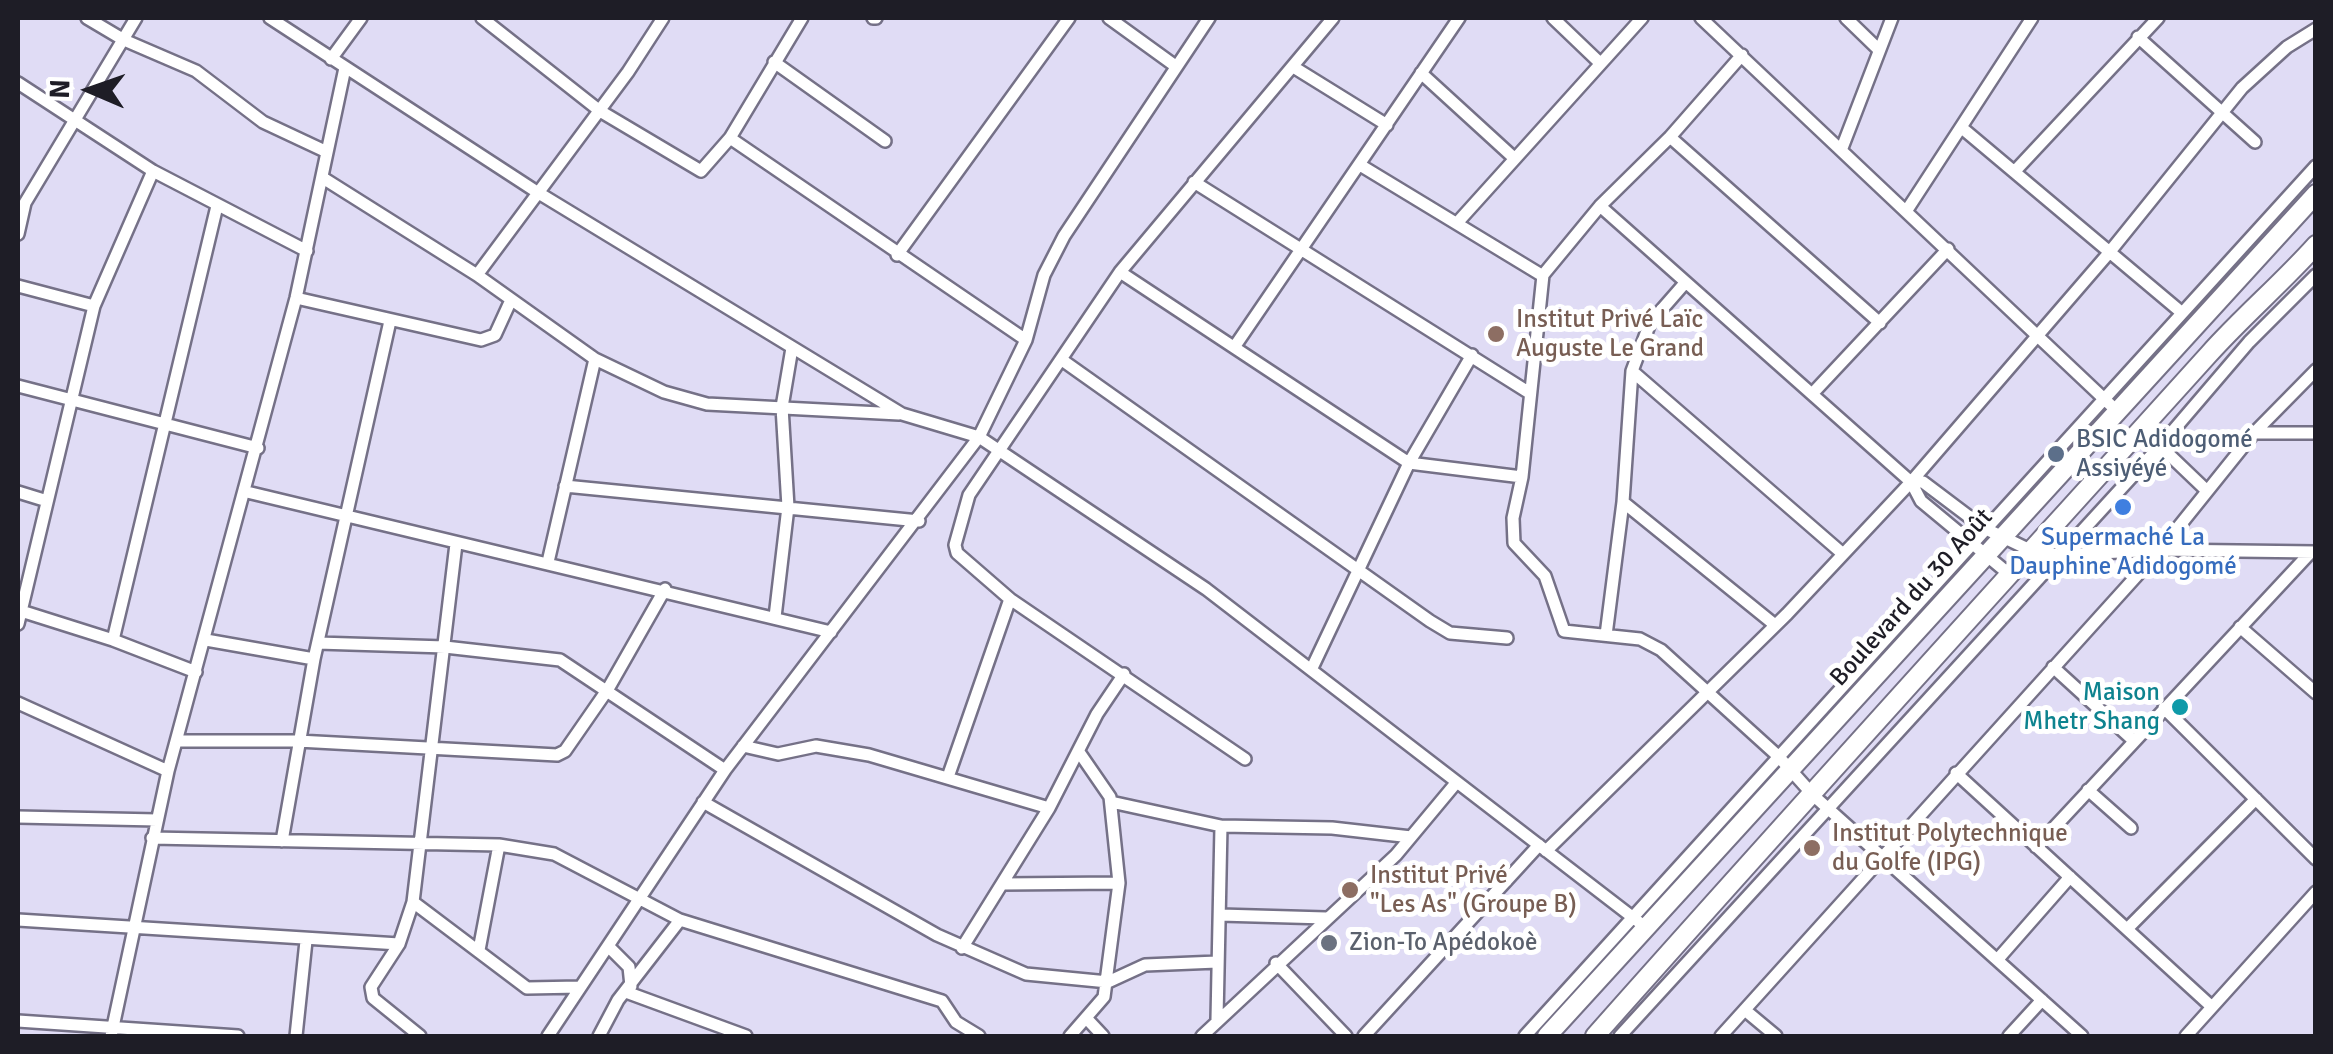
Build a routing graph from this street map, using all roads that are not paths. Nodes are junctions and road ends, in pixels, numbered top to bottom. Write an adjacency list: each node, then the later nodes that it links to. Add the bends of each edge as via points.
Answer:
1 (87, 18): 22 (street)
2 (136, 18): 22 (street)
3 (270, 18): 25 (street)
4 (361, 18): 25 (street)
5 (482, 18): 33 (street)
6 (802, 18): 26 (street)
7 (1069, 18): 63 (street)
8 (1109, 18): 28 (street)
9 (1210, 18): 28 (street)
10 (1333, 18): 30 (street)
11 (1460, 18): 31 (street)
12 (1553, 18): 27 (street)
13 (1642, 18): 27 (street)
14 (1701, 18): 24 (street)
15 (1846, 18): 23 (street)
16 (1892, 18): 23 (street)
17 (2032, 18): 37 (street)
18 (2158, 18): 21 (street)
19 (658, 19): 33 (street)
20 (2316, 29): 34 (street, via 2262,67)
21 (2138, 37): 34 (street); 48 (street)
22 (124, 40): 35 (street); 43 (street, via 196,71 263,122)
23 (1878, 49): 42 (street)
24 (1742, 55): 39 (street); 42 (street)
25 (330, 59): 29 (street)
26 (774, 62): 38 (street); 40 (street)
27 (1600, 62): 44 (street)
28 (1174, 66): 77 (street, via 1064,236 1044,275)
29 (345, 68): 43 (street); 51 (street)
30 (1295, 68): 36 (street); 50 (street)
31 (1421, 73): 36 (street); 44 (street)
32 (18, 83): 35 (street)
33 (600, 110): 38 (street, via 701,171); 51 (street)
34 (2225, 114): 41 (street); 62 (street)
35 (74, 118): 47 (street); 57 (street, via 25,203)
36 (1387, 125): 45 (street)
37 (1962, 128): 48 (street); 55 (street)
38 (730, 138): 63 (street)
39 (1670, 138): 54 (street); 75 (street)
40 (885, 140)
41 (2255, 142)
42 (1842, 148): 55 (street)
43 (327, 152): 49 (street)
44 (1514, 158): 56 (street)
45 (1360, 164): 56 (street); 59 (street)
46 (2316, 166): 73 (street)
47 (154, 171): 53 (street); 72 (street)
48 (2015, 171): 62 (street)
49 (322, 178): 61 (street); 66 (street)
50 (1194, 182): 59 (street); 64 (street)
51 (537, 192): 66 (street); 79 (street)
52 (2316, 194): 91 (highway, Boulevard du 30 Août)
53 (217, 206): 61 (street); 93 (street)
54 (1600, 206): 67 (street); 68 (street)
55 (1907, 210): 60 (street)
56 (1457, 222): 67 (street)
57 (18, 234)
58 (2316, 245): 95 (highway)
59 (1302, 248): 78 (street); 80 (street)
60 (1948, 249): 75 (street); 76 (street)
61 (306, 251): 70 (street)
62 (2108, 254): 73 (street); 76 (street)
63 (898, 255): 77 (street)
64 (1120, 272): 78 (street); 82 (street)
65 (2316, 275): 98 (street, via 2248,342)
66 (477, 276): 71 (street)
67 (1543, 276): 86 (street)
68 (1684, 283): 84 (street, via 1650,323); 87 (street)
69 (18, 286): 72 (street)
70 (296, 298): 74 (street); 99 (street)
71 (511, 300): 74 (street, via 489,339); 81 (street)
72 (94, 306): 89 (street)
73 (2182, 312): 88 (street)
74 (390, 321): 111 (street)
75 (1880, 323): 87 (street)
76 (2037, 337): 88 (street); 103 (street)
77 (1026, 340): 97 (street)
78 (1235, 346): 101 (street)
79 (792, 348): 90 (street); 92 (street)
80 (1472, 354): 86 (street); 101 (street)
81 (596, 359): 90 (street, via 695,402); 104 (street)
82 (1062, 360): 100 (street); 123 (street)
83 (2316, 370): 96 (street)
84 (1632, 371): 109 (street); 120 (street)
85 (18, 386): 89 (street)
86 (1528, 392): 102 (street)
87 (1812, 394): 103 (street)
88 (2102, 397): 91 (street); 113 (street)
89 (69, 400): 93 (street); 108 (street)
90 (782, 407): 92 (street); 110 (street)
91 (2118, 412): 95 (highway, via 2118,434); 114 (highway, Boulevard du 30 Août)
92 (902, 414): 97 (street)
93 (165, 424): 99 (street); 134 (street)
94 (2316, 433): 96 (street)
95 (2140, 434): 118 (highway)
96 (2254, 434): 105 (street)
97 (979, 437): 100 (street); 112 (street)
98 (2160, 446): 105 (street); 121 (street)
99 (258, 448): 107 (street)
100 (1000, 453): 126 (street, via 968,495 954,548); 140 (street)
101 (1410, 464): 102 (street); 123 (street)
102 (1522, 477): 132 (street, via 1512,518 1518,550 1545,576 1564,631)
103 (1911, 482): 113 (street, via 1923,482); 116 (street, via 1921,502); 120 (street)
104 (565, 486): 110 (street); 122 (street)
105 (2205, 489): 117 (street)
106 (18, 492): 108 (street)
107 (247, 492): 111 (street); 135 (street)
108 (44, 500): 127 (street)
109 (1623, 502): 129 (street); 132 (street)
110 (788, 507): 112 (street); 128 (street)
111 (346, 517): 115 (street); 136 (street)
112 (918, 520): 131 (street)
113 (1984, 528): 114 (street); 116 (street)
114 (2004, 534): 116 (highway, Boulevard du 30 Août); 118 (street)
115 (456, 544): 122 (street); 137 (street)
116 (1978, 548): 124 (street); 155 (highway, Boulevard du 30 Août)
117 (2160, 550): 119 (street); 121 (street); 139 (street)
118 (2032, 551): 121 (street); 124 (highway)
119 (2313, 552): 130 (street)
120 (1844, 554): 129 (street)
121 (2059, 555): 165 (street)
122 (548, 562): 125 (street)
123 (1357, 572): 133 (street, via 1450,633); 140 (street)
124 (2009, 574): 165 (highway)
125 (666, 589): 128 (street); 143 (street)
126 (1010, 598): 142 (street); 159 (street)
127 (18, 615): 134 (street)
128 (775, 617): 131 (street)
129 (1775, 625): 144 (street)
130 (2240, 628): 145 (street); 147 (street)
131 (831, 632): 151 (street)
132 (1606, 635): 144 (street, via 1652,644)
133 (1507, 638)
134 (113, 640): 141 (street)
135 (206, 640): 138 (street); 141 (street)
136 (318, 643): 137 (street); 138 (street)
137 (445, 647): 143 (street, via 560,660); 152 (street)
138 (314, 658): 150 (street)
139 (2053, 667): 148 (street); 158 (street)
140 (1312, 668): 160 (street)
141 (196, 672): 149 (street)
142 (1124, 674): 153 (street); 154 (street)
143 (608, 689): 152 (street, via 557,755); 156 (street)
144 (1706, 691): 155 (street); 177 (street)
145 (2316, 693)
146 (18, 703): 157 (street)
147 (2164, 708): 148 (street); 162 (street)
148 (2133, 740): 161 (street)
149 (177, 741): 150 (street); 157 (street)
150 (298, 741): 152 (street); 173 (street)
151 (743, 746): 156 (street); 159 (street, via 787,755 822,746)
152 (432, 747): 174 (street)
153 (1079, 752): 164 (street); 166 (street)
154 (1245, 759)
155 (1784, 763): 165 (street); 190 (highway, Boulevard du 30 Août)
156 (724, 770): 163 (street)
157 (168, 771): 168 (street)
158 (1956, 774): 176 (street); 178 (street)
159 (948, 777): 166 (street)
160 (1456, 783): 171 (street); 177 (street)
161 (2088, 790): 170 (street); 176 (street)
162 (2256, 799): 179 (street); 191 (street)
163 (702, 802): 185 (street); 196 (street)
164 (1111, 802): 169 (street); 181 (street)
165 (1821, 802): 178 (street); 197 (highway); 227 (street)
166 (1049, 808): 182 (street)
167 (18, 817): 168 (street)
168 (157, 820): 172 (street)
169 (1221, 826): 171 (street); 186 (street)
170 (2131, 828)
171 (1411, 837): 187 (street)
172 (152, 838): 173 (street); 192 (street)
173 (282, 841): 174 (street)
174 (418, 842): 175 (street); 184 (street)
175 (498, 845): 185 (street, via 554,854); 198 (street)
176 (2036, 847): 180 (street)
177 (1542, 848): 190 (street); 223 (street)
178 (1883, 854): 199 (street); 207 (street)
179 (2316, 858)
180 (2070, 877): 191 (street); 199 (street)
181 (1118, 883): 182 (street); 202 (street)
182 (1002, 884): 196 (street)
183 (2316, 892): 206 (street)
184 (413, 902): 194 (street); 198 (street)
185 (638, 902): 189 (street); 195 (street)
186 (1220, 915): 187 (street); 200 (street)
187 (1326, 918): 201 (street)
188 (18, 920): 192 (street)
189 (680, 920): 204 (street); 218 (street, via 942,1001 956,1022)
190 (1642, 925): 197 (highway, via 1649,953); 197 (highway, via 1674,926); 224 (street); 225 (highway, Boulevard du 30 Août)
191 (2127, 929): 206 (street)
192 (132, 930): 193 (street); 211 (street)
193 (306, 941): 194 (street); 213 (street)
194 (399, 944): 214 (street, via 370,992)
195 (608, 946): 203 (street); 204 (street, via 629,967)
196 (962, 948): 202 (street, via 1026,974)
197 (1673, 949): 226 (highway)
198 (480, 950): 203 (street, via 527,988)
199 (1998, 959): 205 (street)
200 (1217, 962): 202 (street, via 1145,966); 208 (street)
201 (1276, 963): 208 (street); 222 (street)
202 (1108, 982): 209 (street)
203 (580, 987): 215 (street)
204 (628, 989): 216 (street); 217 (street)
205 (2042, 1000): 230 (street); 231 (street)
206 (2212, 1007): 232 (street)
207 (1746, 1011): 228 (street); 229 (street)
208 (1217, 1019): 221 (street)
209 (1088, 1020): 219 (street); 220 (street)
210 (18, 1021): 211 (street)
211 (112, 1032): 212 (street)
212 (238, 1036)
213 (296, 1036)
214 (420, 1036)
215 (548, 1036)
216 (599, 1036)
217 (746, 1036)
218 (979, 1036)
219 (1070, 1036)
220 (1102, 1036)
221 (1202, 1036)
222 (1346, 1036)
223 (1364, 1036)
224 (1526, 1036)
225 (1548, 1036)
226 (1596, 1036)
227 (1620, 1036)
228 (1721, 1036)
229 (1776, 1036)
230 (2009, 1036)
231 (2082, 1036)
232 (2186, 1036)

